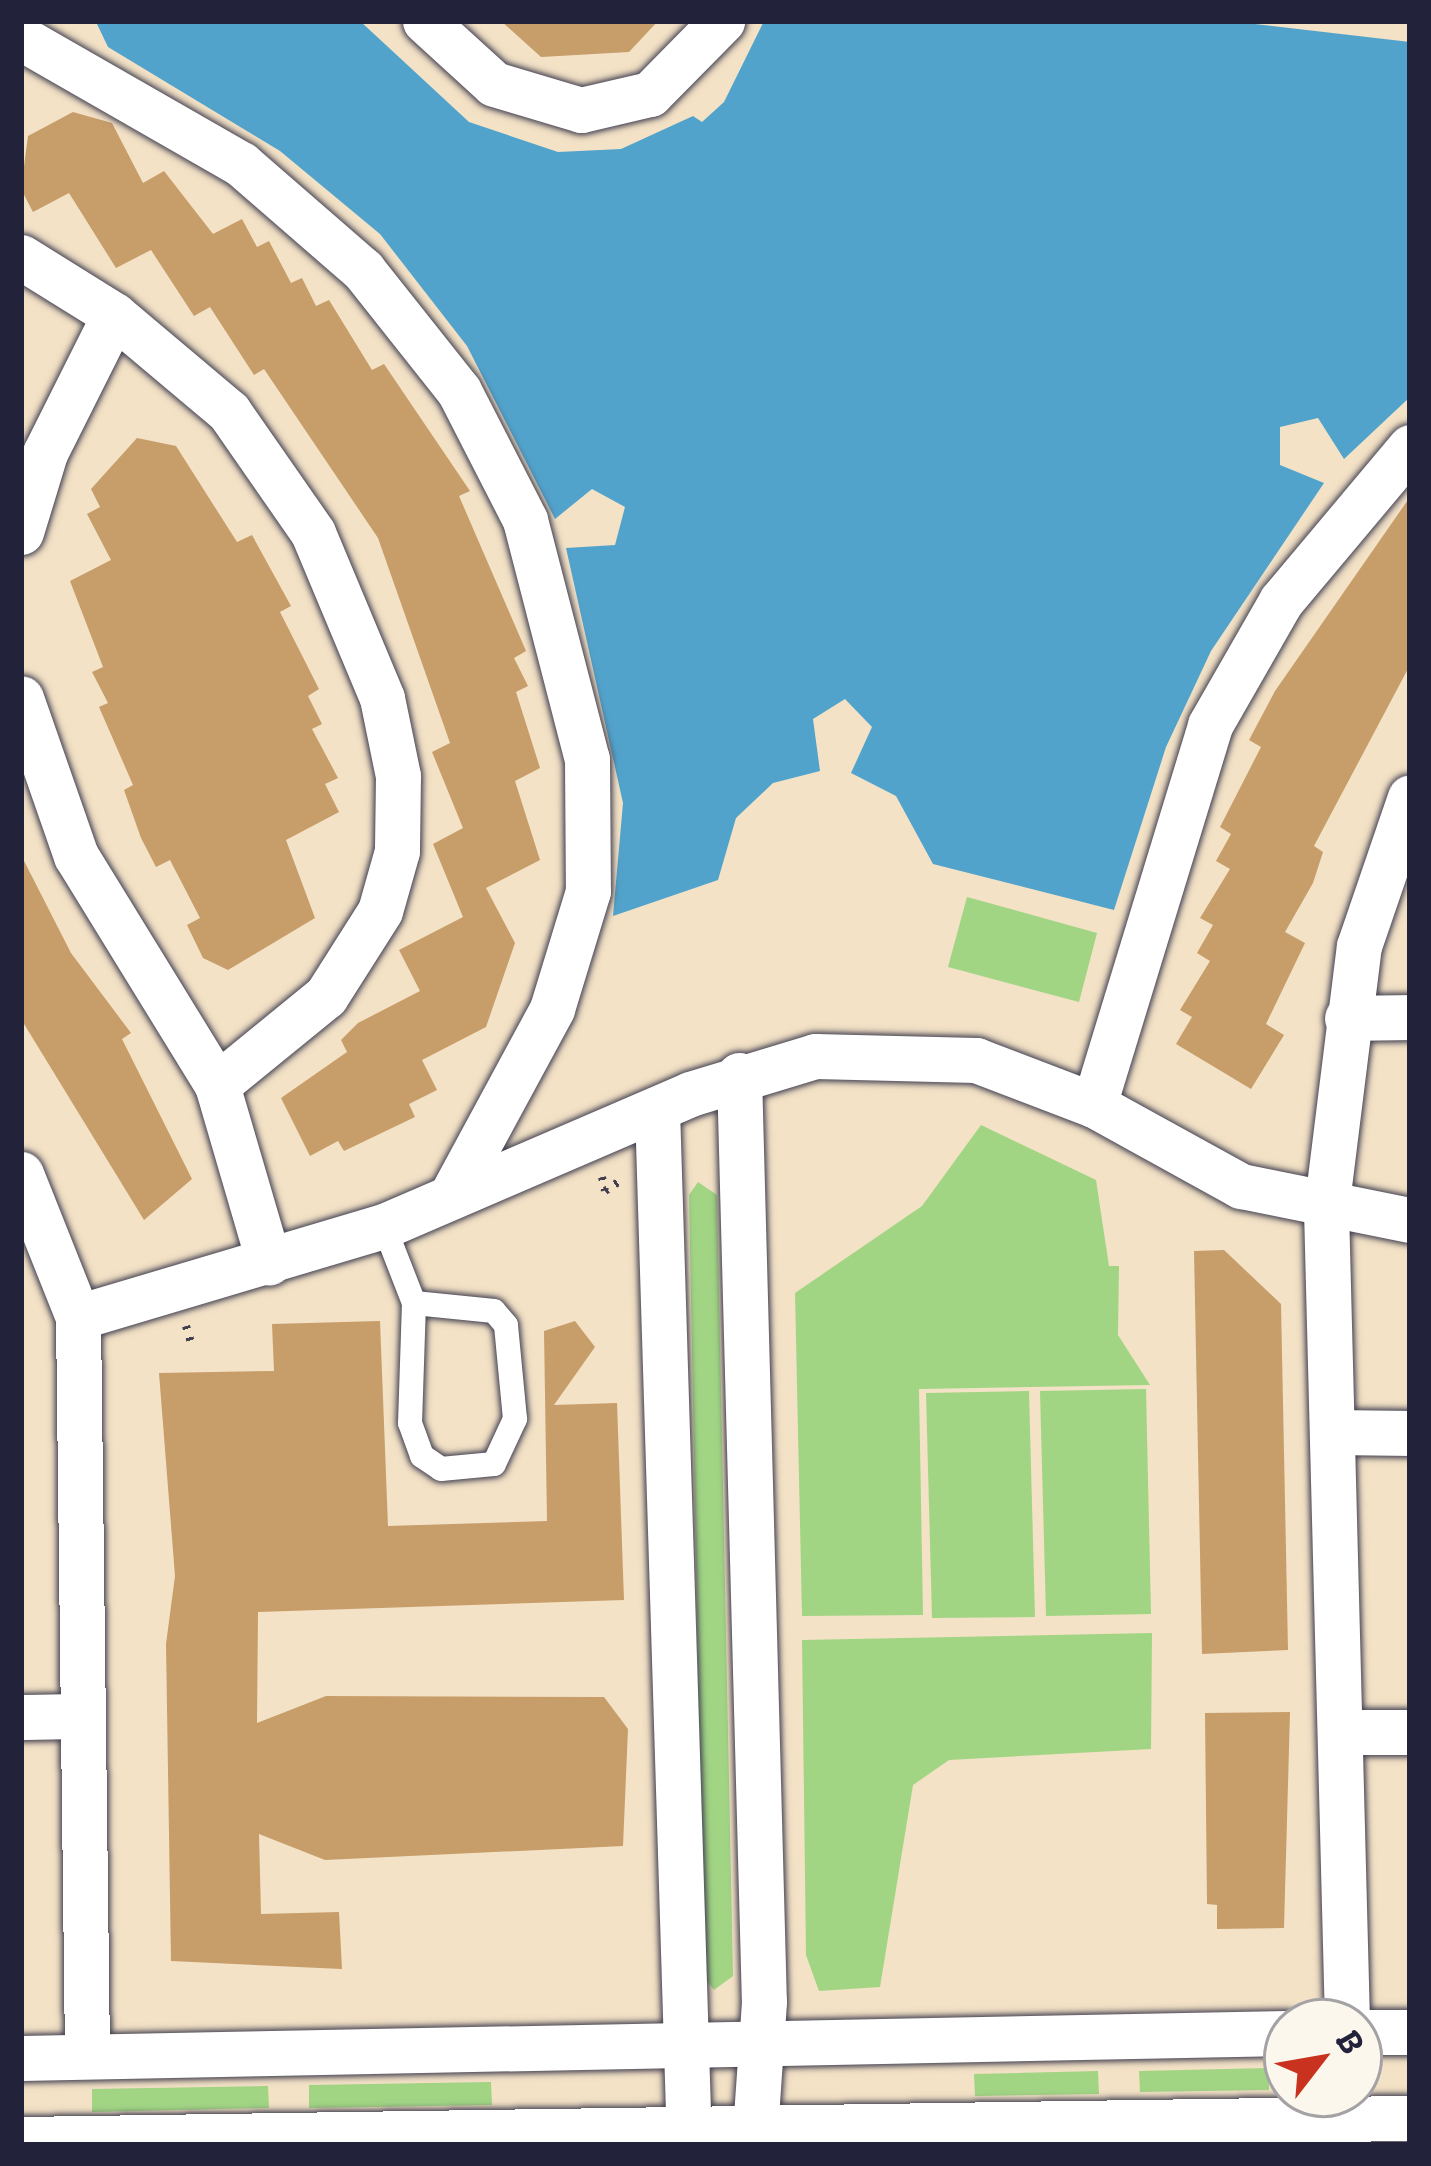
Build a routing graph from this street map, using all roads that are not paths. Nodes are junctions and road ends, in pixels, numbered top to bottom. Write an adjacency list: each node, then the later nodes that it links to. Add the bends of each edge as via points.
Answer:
1 (425, 21): 2 (street, via 494,83 581,110 650,94)
2 (722, 21)
3 (21, 38): 17 (street, via 241,164 364,270 459,391 525,520 587,760 588,891 552,1009)
4 (21, 257): 5 (street)
5 (114, 315): 7 (street, via 45,453); 13 (street, via 192,375 278,473 353,612 398,776 397,851 363,949 326,995)
6 (1410, 447): 14 (street, via 1281,601 1210,725)
7 (21, 532)
8 (21, 698): 13 (street, via 76,856)
9 (1410, 797): 11 (street, via 1375,886)
10 (1410, 1017): 11 (street)
11 (1347, 1018): 18 (street)
12 (739, 1075): 14 (street, via 815,1055 910,1051 976,1060); 15 (street); 32 (street)
13 (217, 1085): 21 (street)
14 (1094, 1105): 18 (street, via 1241,1186)
15 (657, 1109): 17 (street); 33 (street)
16 (21, 1174): 23 (street)
17 (451, 1196): 20 (street)
18 (1326, 1210): 19 (street); 24 (street)
19 (1410, 1220)
20 (384, 1226): 21 (street); 22 (lane)
21 (268, 1263): 23 (street)
22 (414, 1303): 22 (lane, via 410,1423 422,1456 441,1469 494,1464 515,1419 506,1325 494,1311)
23 (78, 1317): 26 (street)
24 (1335, 1432): 25 (street); 28 (street)
25 (1410, 1433)
26 (81, 1715): 27 (street); 34 (street)
27 (21, 1717)
28 (1343, 1732): 29 (street); 30 (street)
29 (1410, 1732)
30 (1347, 1998)
31 (1263, 2033): 32 (street)
32 (763, 2042): 33 (street); 38 (street)
33 (681, 2044): 34 (street); 39 (street)
34 (87, 2056): 35 (street)
35 (21, 2058)
36 (1410, 2118): 37 (street)
37 (1352, 2120): 38 (street)
38 (755, 2136): 39 (street)
39 (688, 2137): 41 (street)
40 (21, 2140): 41 (street)
41 (90, 2142)

